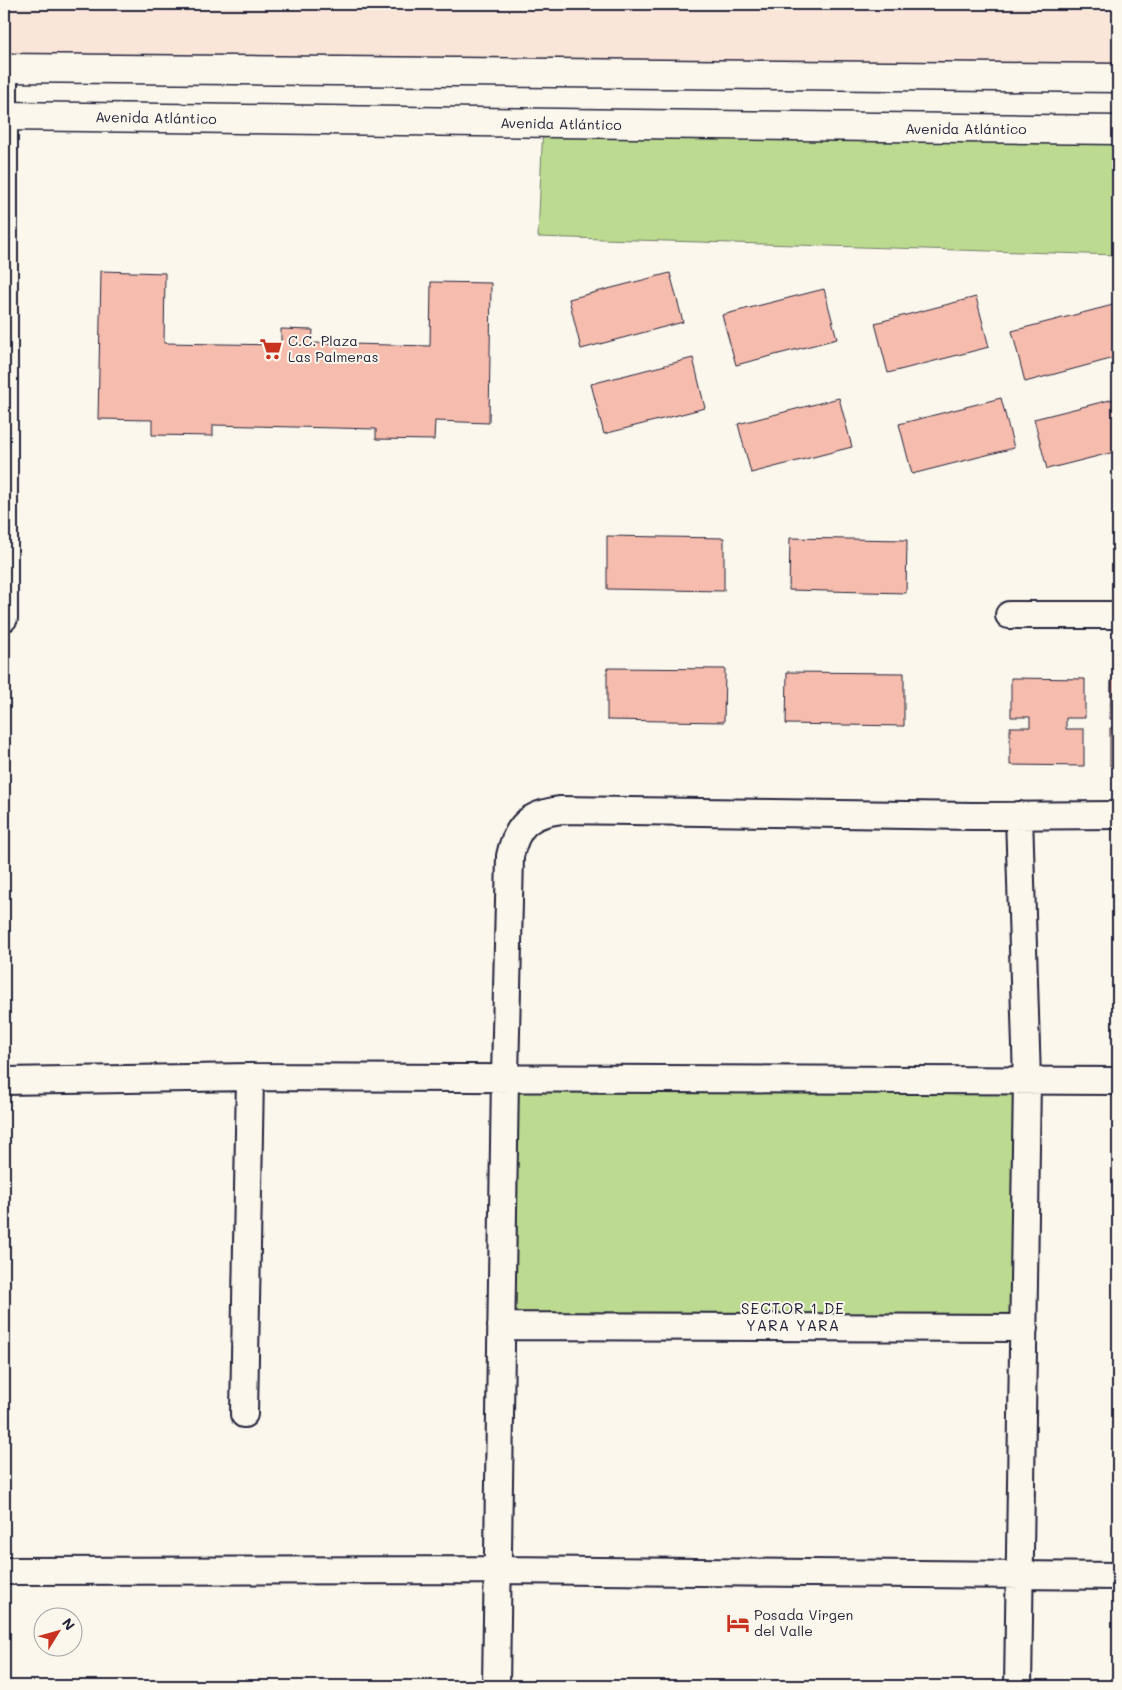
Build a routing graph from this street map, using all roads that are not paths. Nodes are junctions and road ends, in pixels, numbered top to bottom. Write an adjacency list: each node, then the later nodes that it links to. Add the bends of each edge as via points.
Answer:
1 (4, 68): 3 (main road)
2 (4, 76): 4 (street)
3 (1118, 78)
4 (4, 116): 5 (main road, Avenida Atlántico); 8 (street)
5 (1118, 130)
6 (1009, 615): 7 (street)
7 (1118, 615)
8 (4, 618)
9 (1019, 815): 10 (street); 12 (street, via 561,810 532,817 518,833 510,856); 13 (street)
10 (1118, 815)
11 (250, 1077): 12 (street); 14 (street); 18 (street)
12 (505, 1077): 13 (street); 16 (street)
13 (1027, 1080): 15 (street); 17 (street)
14 (4, 1081)
15 (1118, 1081)
16 (501, 1326): 17 (street); 19 (street)
17 (1024, 1328): 21 (street)
18 (244, 1414)
19 (498, 1570): 20 (street); 21 (street); 23 (street)
20 (4, 1571)
21 (1021, 1576): 22 (street); 24 (street)
22 (1118, 1576)
23 (496, 1686)
24 (1018, 1686)

